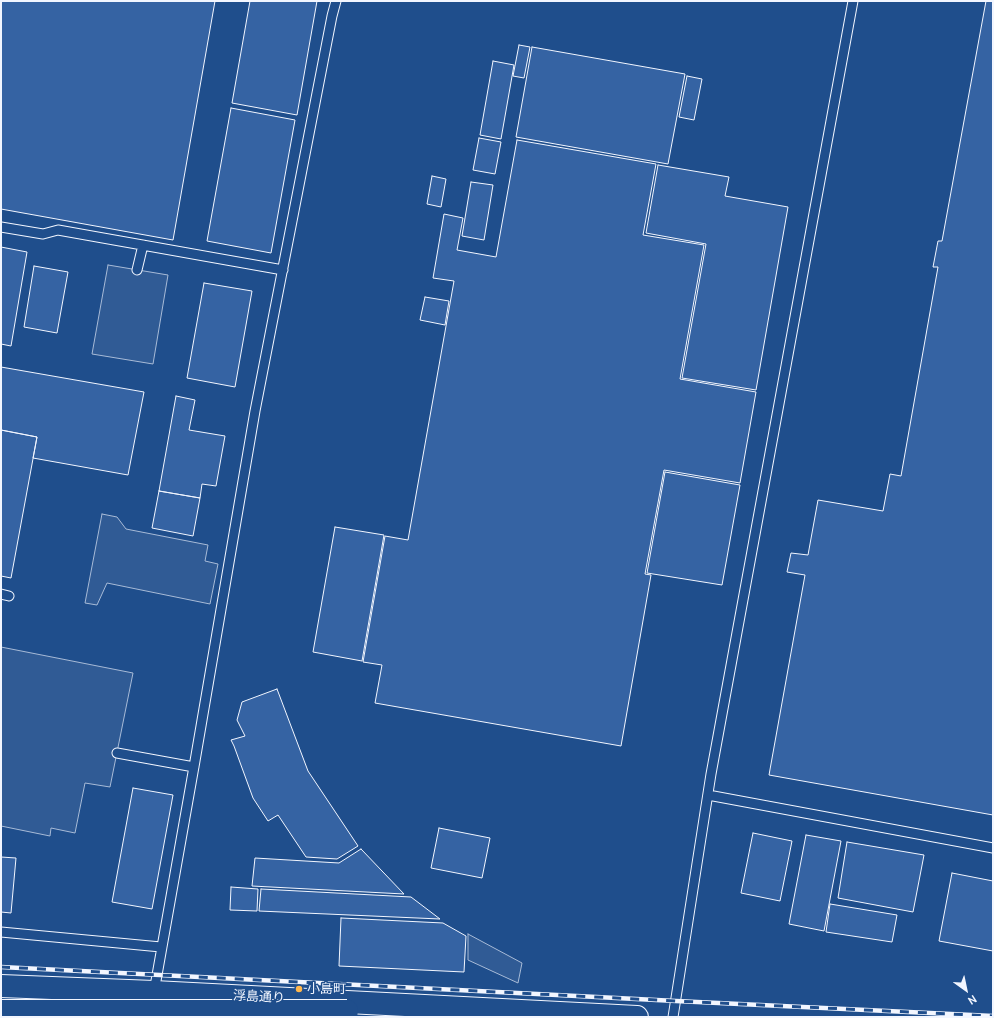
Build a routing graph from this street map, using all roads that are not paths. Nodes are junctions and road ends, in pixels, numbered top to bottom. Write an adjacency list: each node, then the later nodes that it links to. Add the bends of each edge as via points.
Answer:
1 (336, 1): 6 (lane)
2 (853, 1): 9 (lane)
3 (1, 227): 4 (lane, via 44,234 58,230)
4 (143, 245): 5 (lane); 6 (lane)
5 (137, 270)
6 (283, 270): 8 (lane, via 255,411)
7 (117, 753): 8 (lane)
8 (194, 767): 12 (lane)
9 (708, 795): 10 (lane); 19 (lane)
10 (993, 848)
11 (1, 932): 12 (lane)
12 (162, 947): 14 (lane)
13 (1, 986): 14 (highway, 浮島通り)
14 (153, 998): 16 (lane); 18 (highway, 浮島通り)
15 (1, 1011): 17 (highway, bridge, via 347,1012)
16 (149, 1017)
17 (480, 1017)
18 (637, 1017)
19 (673, 1017)

